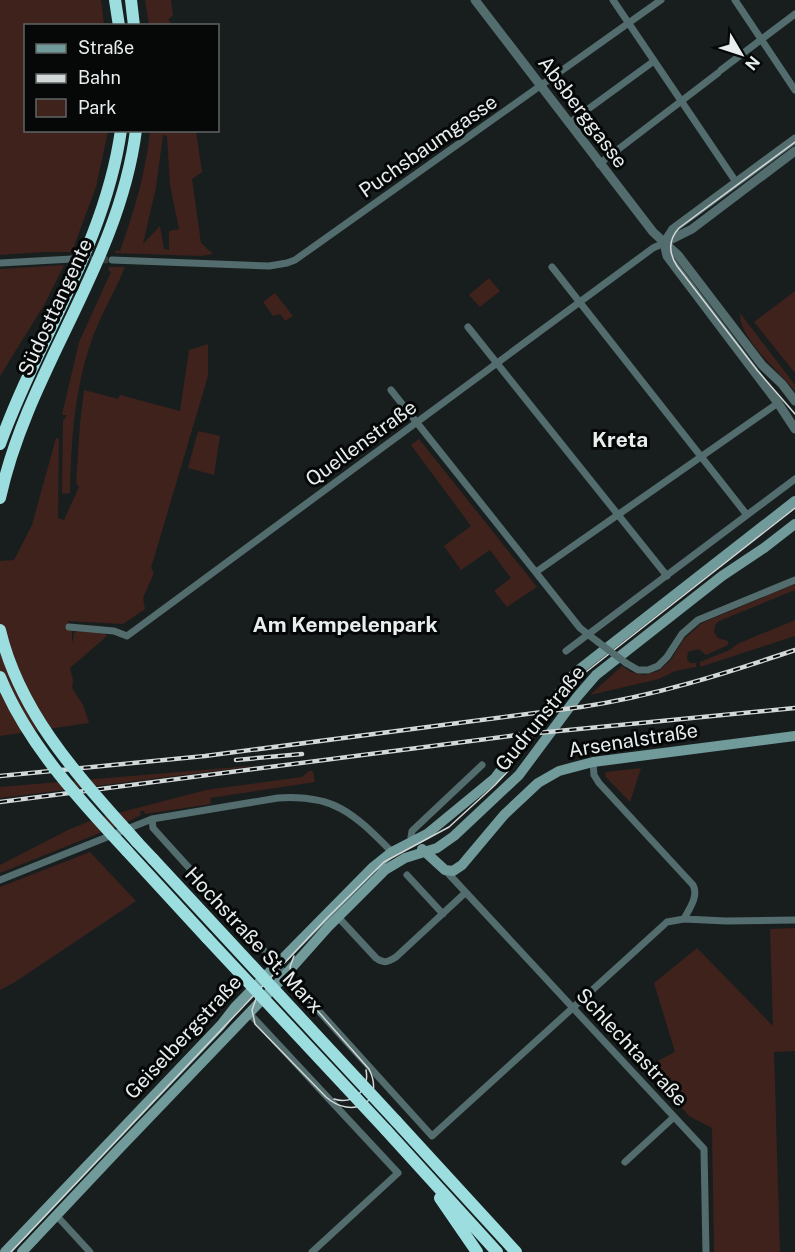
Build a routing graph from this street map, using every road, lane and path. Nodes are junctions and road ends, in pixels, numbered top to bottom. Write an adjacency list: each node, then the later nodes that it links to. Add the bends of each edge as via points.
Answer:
1 (115, 0): 9 (highway)
2 (131, 0): 10 (highway)
3 (475, 0): 13 (street, Absberggasse)
4 (613, 0): 8 (street)
5 (661, 0): 8 (street, Puchsbaumgasse)
6 (735, 0): 11 (street)
7 (795, 14): 11 (street)
8 (628, 23): 12 (street); 13 (street, Puchsbaumgasse)
9 (119, 24)
10 (134, 24)
11 (761, 39): 14 (street); 15 (street)
12 (654, 61): 15 (street); 16 (street)
13 (540, 85): 16 (street, Absberggasse); 25 (street, Puchsbaumgasse, via 295,260 278,265)
14 (795, 90)
15 (681, 101): 21 (street); 22 (street)
16 (569, 123): 21 (street, Absberggasse)
17 (121, 132): 36 (highway, Südosttangente, via 100,219)
18 (136, 132): 39 (highway, Südosttangente, via 128,178 114,222 24,422)
19 (795, 139): 22 (street, Quellenstraße)
20 (795, 151): 23 (street, Quellenstraße, via 692,229)
21 (599, 164): 23 (street, Absberggasse)
22 (736, 182): 23 (street, Quellenstraße, via 673,229)
23 (663, 243): 28 (street, Quellenstraße); 32 (street, Absberggasse, via 678,255 762,365); 33 (street, Absberggasse, via 667,256)
24 (72, 259): 26 (street)
25 (112, 260)
26 (0, 263)
27 (552, 267): 28 (street)
28 (580, 303): 30 (street, Quellenstraße); 37 (street)
29 (468, 327): 30 (street)
30 (498, 364): 34 (street, Quellenstraße); 41 (street)
31 (391, 390): 34 (street)
32 (795, 401)
33 (778, 403): 35 (street, Absberggasse); 37 (street)
34 (418, 423): 44 (street); 47 (street, Quellenstraße, via 128,636)
35 (795, 429)
36 (0, 444)
37 (702, 457): 41 (street); 42 (street)
38 (795, 479): 42 (street, Gudrunstraße)
39 (0, 498)
40 (795, 501): 56 (main road, Gudrunstraße, via 576,672 500,773)
41 (618, 515): 44 (street); 45 (street)
42 (747, 516): 45 (street, Gudrunstraße)
43 (795, 524): 57 (main road, Gudrunstraße, via 596,675 519,776 454,836)
44 (536, 572): 49 (street)
45 (667, 576): 49 (street, Gudrunstraße)
46 (795, 580): 49 (street, bridge, via 698,620 682,634 663,662 648,670 638,670 626,663)
47 (69, 627)
48 (0, 630): 81 (highway, Hochstraße St. Marx, bridge, via 23,693 78,774)
49 (588, 635): 50 (street, Gudrunstraße)
50 (566, 651)
51 (0, 677): 73 (highway, Hochstraße St. Marx, bridge, via 32,737 78,798)
52 (795, 736): 53 (main road, Arsenalstraße)
53 (593, 762): 59 (main road, Arsenalstraße, via 566,768 543,779 498,820 462,865 453,871); 65 (street, via 597,780 692,884 696,891)
54 (482, 765): 56 (street, Gudrunstraße, via 412,831)
55 (152, 819): 58 (street, via 278,798 308,797 346,810); 61 (street); 67 (street, via 153,828)
56 (414, 842): 57 (main road); 58 (main road, Gudrunstraße)
57 (427, 852): 58 (main road, Gudrunstraße); 59 (main road)
58 (394, 857): 64 (main road, Geiselbergstraße); 67 (main road, Geiselbergstraße, via 372,868)
59 (445, 870): 62 (street, Schlechtastraße)
60 (407, 875): 63 (street)
61 (0, 880)
62 (465, 893): 63 (street); 69 (street, Schlechtastraße)
63 (443, 914): 64 (street, via 396,957 384,962)
64 (338, 917): 68 (main road, Geiselbergstraße)
65 (684, 919): 66 (street); 69 (street, via 667,921)
66 (795, 920)
67 (276, 965): 68 (street); 75 (main road, Geiselbergstraße)
68 (286, 975): 69 (street, via 432,1136); 70 (main road, Geiselbergstraße)
69 (573, 1008): 71 (street, Schlechtastraße)
70 (249, 1013): 74 (main road, Geiselbergstraße); 78 (street, via 398,1173)
71 (674, 1117): 72 (street); 82 (street, Schlechtastraße, via 704,1149)
72 (626, 1162)
73 (418, 1165): 79 (highway); 80 (highway, Hochstraße St. Marx)
74 (56, 1215): 76 (main road, Geiselbergstraße); 77 (street)
75 (5, 1252)
76 (22, 1252)
77 (90, 1252)
78 (312, 1252)
79 (477, 1252)
80 (497, 1252)
81 (516, 1252)
82 (706, 1252)

